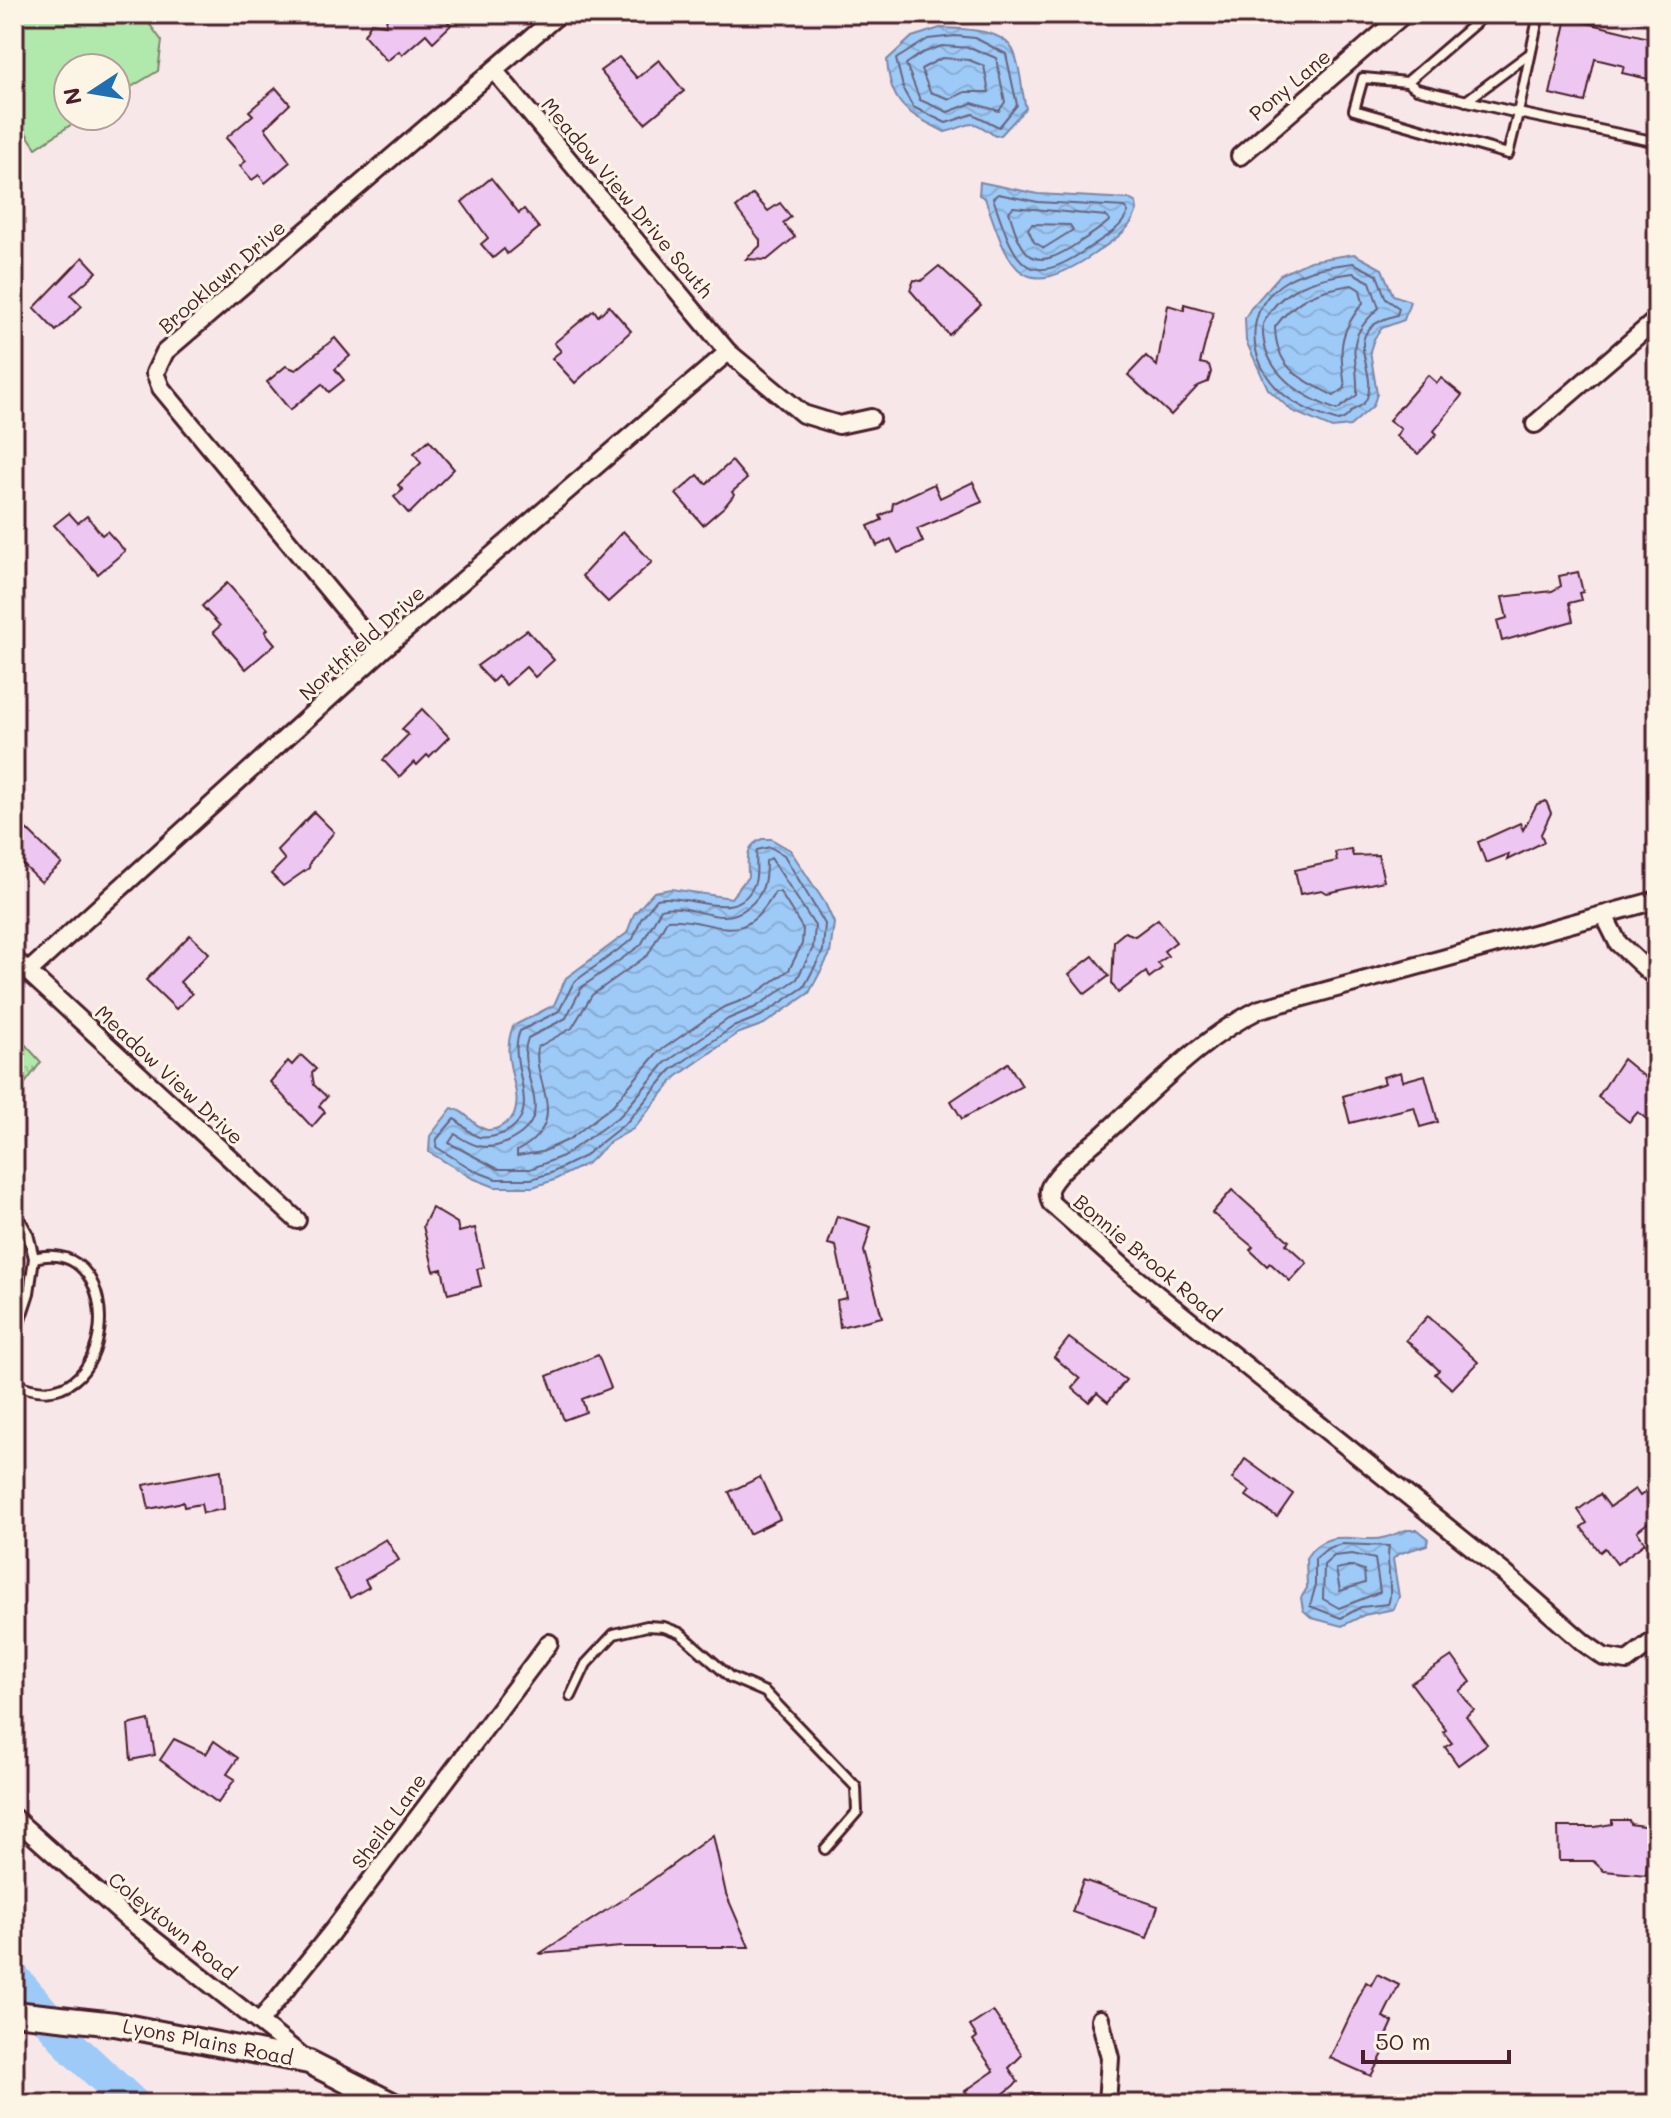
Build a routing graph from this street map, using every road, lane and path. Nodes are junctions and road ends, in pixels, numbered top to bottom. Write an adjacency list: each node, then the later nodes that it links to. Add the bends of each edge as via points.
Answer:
1 (559, 14): 6 (street, Brooklawn Drive)
2 (1404, 14): 11 (street, Pony Lane)
3 (1486, 14): 7 (lane)
4 (1539, 14): 5 (lane)
5 (1529, 54): 8 (lane); 9 (lane)
6 (494, 70): 13 (street, Meadow View Drive South); 16 (street, Brooklawn Drive, via 165,352 155,373 161,388)
7 (1407, 82): 8 (lane); 9 (lane, via 1363,78 1354,110 1508,154)
8 (1466, 101): 9 (lane)
9 (1518, 113): 10 (lane)
10 (1657, 142)
11 (1240, 156)
12 (1657, 319): 15 (street)
13 (728, 352): 14 (street, Meadow View Drive South, via 803,414 839,425); 16 (street, Northfield Drive)
14 (871, 418)
15 (1540, 419)
16 (380, 652): 20 (street, Northfield Drive)
17 (1657, 900): 18 (street, Bonnie Brook Road)
18 (1604, 915): 21 (street, via 1618,943); 27 (street, Bonnie Brook Road, via 1260,1009 1238,1020 1073,1162 1049,1187 1048,1195 1129,1272 1584,1643 1604,1657 1627,1661)
19 (14, 959): 20 (street, Meadow View Drive)
20 (28, 972): 23 (street, Meadow View Drive)
21 (1657, 979)
22 (14, 1209): 24 (lane)
23 (297, 1220)
24 (34, 1258): 25 (lane); 26 (lane, via 62,1255 80,1265 97,1293 100,1327 92,1357 72,1383 36,1391)
25 (14, 1338)
26 (14, 1383)
27 (1657, 1638)
28 (549, 1643): 34 (street, Sheila Lane)
29 (571, 1696): 31 (lane, via 586,1664 614,1634 647,1626 680,1633 730,1677 765,1692 856,1787 857,1812)
30 (14, 1818): 34 (street, Coleytown Road, via 135,1925)
31 (825, 1849)
32 (19, 2014): 35 (street, Lyons Plains Road, via 115,2024)
33 (1100, 2019): 37 (street, via 1110,2058)
34 (261, 2020): 35 (street, Coleytown Road)
35 (309, 2062): 36 (street, Lyons Plains Road)
36 (392, 2104)
37 (1107, 2104)

